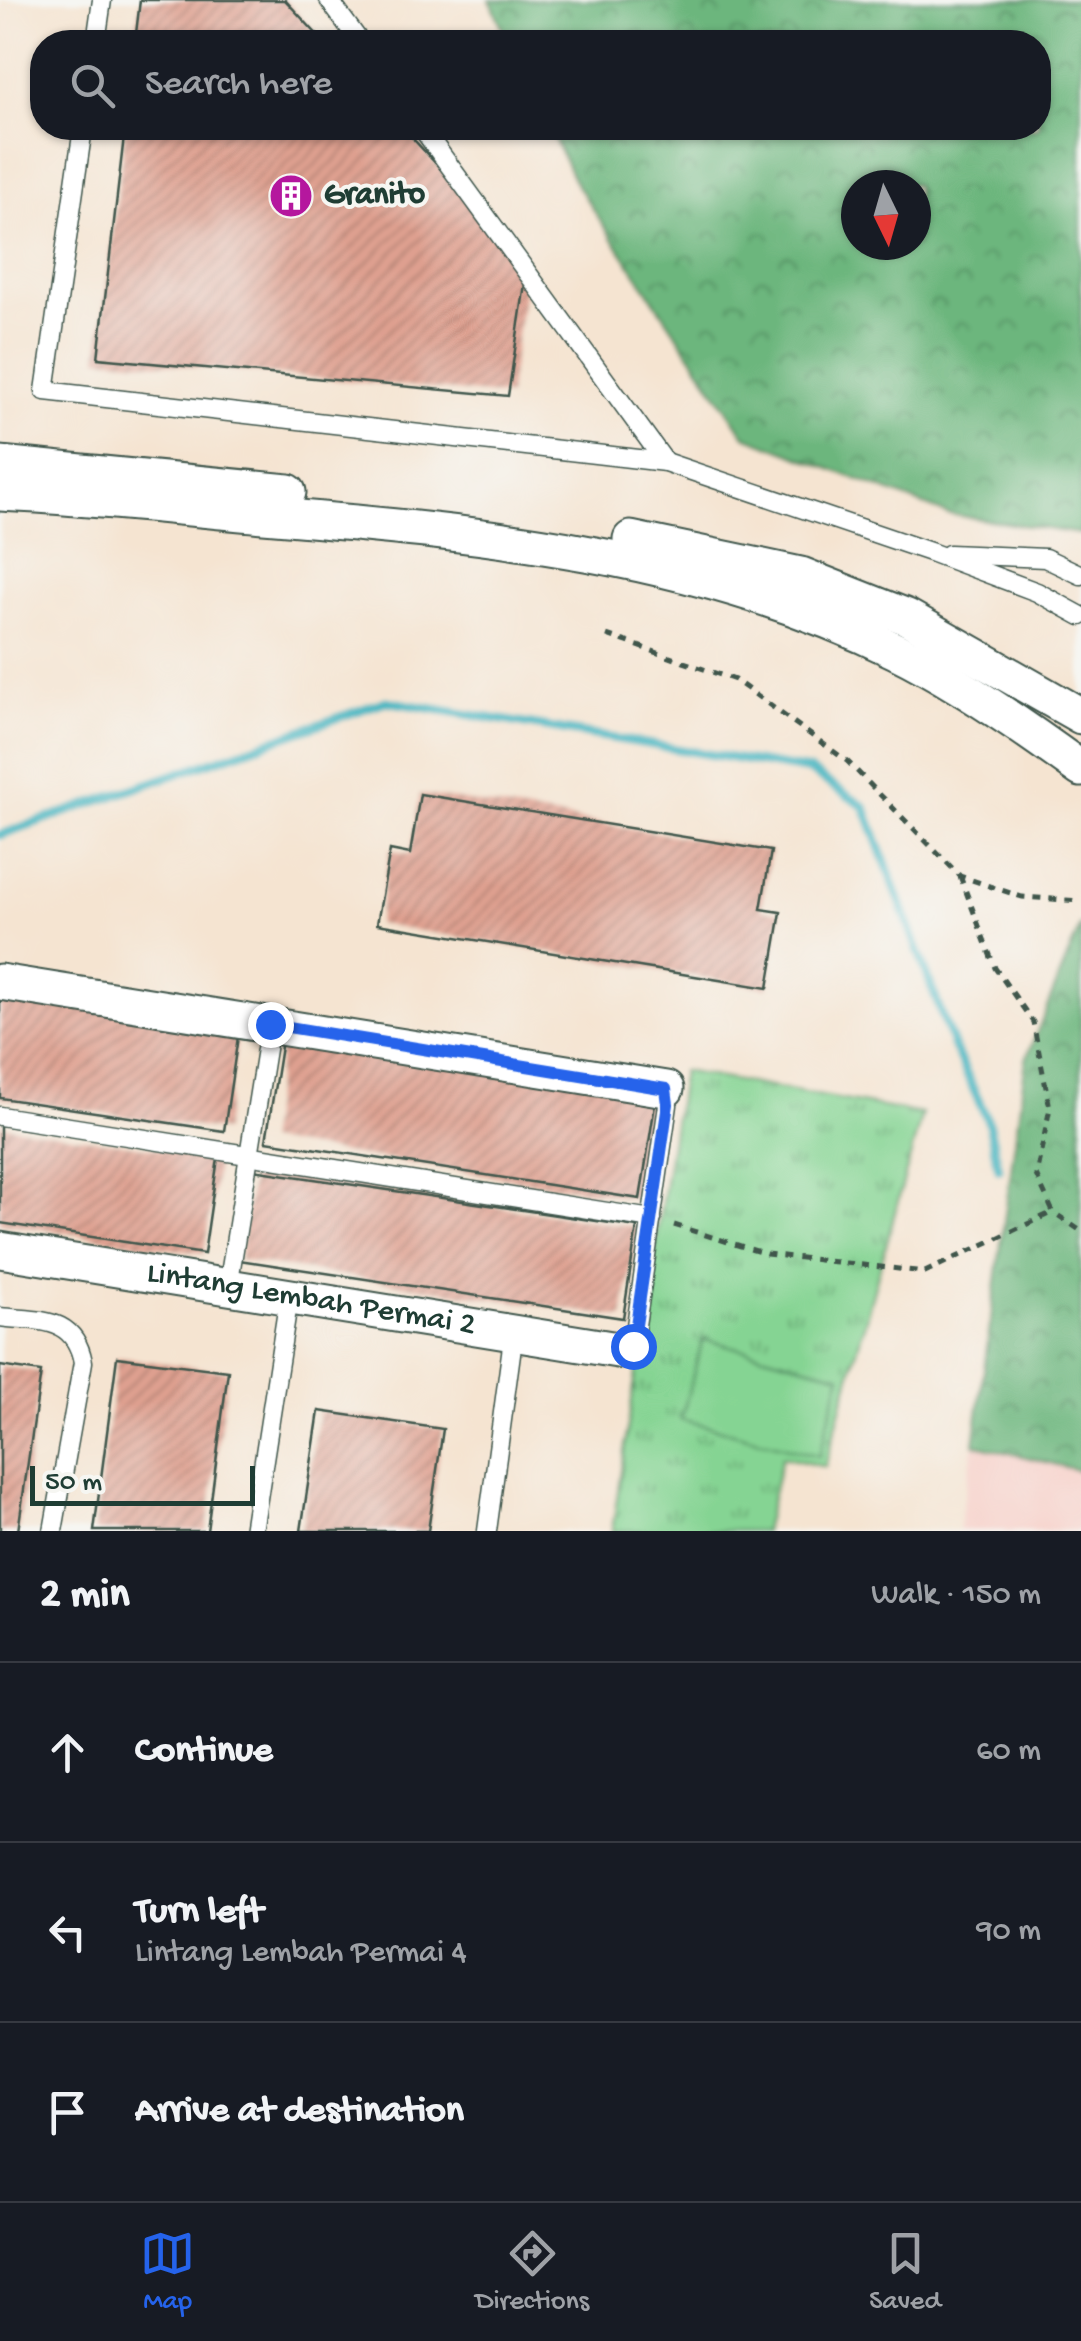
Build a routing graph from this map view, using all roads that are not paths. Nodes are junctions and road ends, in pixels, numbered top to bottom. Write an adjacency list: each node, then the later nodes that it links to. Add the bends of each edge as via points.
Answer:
1 (102, 0): 3 (lane)
2 (329, 0): 4 (lane)
3 (98, 30)
4 (351, 30)
5 (82, 140): 7 (lane, via 44,391)
6 (431, 140): 7 (lane)
7 (665, 462): 10 (lane)
8 (0, 464): 13 (street, via 432,504 686,548 801,575 907,617)
9 (0, 493): 14 (street, via 421,528 638,561 785,606 897,652)
10 (933, 553): 11 (lane, via 1045,558); 12 (lane)
11 (1081, 575)
12 (1081, 616)
13 (1076, 704)
14 (1081, 769)
15 (0, 982): 16 (street)
16 (270, 1024): 17 (street); 19 (lane)
17 (666, 1089): 20 (lane)
18 (0, 1116): 19 (lane)
19 (249, 1154): 20 (lane); 22 (lane)
20 (652, 1218): 26 (lane, via 633,1346)
21 (0, 1250): 22 (street, Lintang Lembah Permai 2)
22 (228, 1287): 23 (street, Lintang Lembah Permai 2)
23 (289, 1297): 25 (street, Lintang Lembah Permai 2); 28 (lane)
24 (0, 1318): 27 (lane, via 62,1325 79,1340 82,1362)
25 (514, 1331): 26 (street, Lintang Lembah Permai 2); 29 (lane)
26 (624, 1350)
27 (53, 1531)
28 (253, 1531)
29 (487, 1531)

